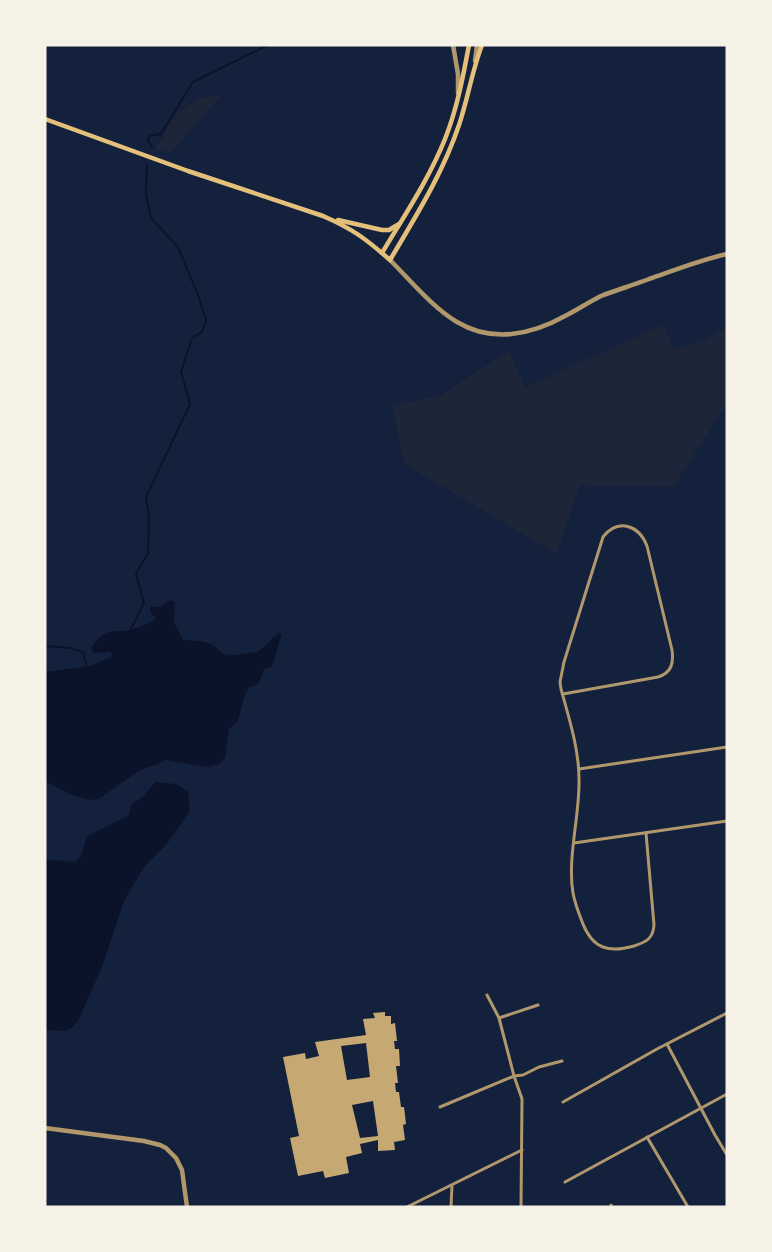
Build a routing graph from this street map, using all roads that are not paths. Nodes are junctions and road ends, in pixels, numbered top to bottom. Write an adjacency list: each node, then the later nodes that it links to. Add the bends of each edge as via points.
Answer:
1 (453, 45): 6 (street, via 458,74)
2 (469, 45): 6 (main road)
3 (477, 45): 5 (street)
4 (482, 45): 5 (main road)
5 (474, 67): 12 (main road, via 462,117 445,161)
6 (456, 106): 9 (main road, via 438,156)
7 (45, 119): 8 (main road)
8 (323, 216): 9 (main road, via 382,230); 10 (main road, via 363,236)
9 (401, 222): 10 (main road)
10 (382, 253): 12 (main road)
11 (727, 254): 12 (street, via 599,297 536,330 506,335 473,329 456,321)
12 (390, 260)
13 (563, 694): 13 (street, via 560,682 564,662 603,537 613,528 633,528 644,537 647,546 673,665 658,677); 15 (street)
14 (727, 747): 15 (street)
15 (579, 769): 18 (street)
16 (727, 821): 17 (street)
17 (646, 833): 18 (street); 18 (street, via 654,931 649,940 626,948 599,946 584,927 572,891)
18 (574, 843)
19 (487, 995): 22 (street)
20 (538, 1005): 22 (street)
21 (727, 1013): 23 (street)
22 (499, 1018): 25 (street)
23 (667, 1044): 27 (street); 29 (street)
24 (562, 1061): 25 (street)
25 (514, 1076): 28 (street); 32 (street, via 522,1099)
26 (727, 1094): 29 (street)
27 (563, 1102)
28 (440, 1107)
29 (700, 1108): 31 (street); 33 (street)
30 (45, 1128): 36 (street, via 144,1141 166,1148 182,1170)
31 (646, 1137): 34 (street); 40 (street)
32 (522, 1150): 35 (street); 39 (street)
33 (727, 1155)
34 (565, 1182)
35 (452, 1185): 37 (street); 38 (street)
36 (188, 1207)
37 (407, 1207)
38 (451, 1207)
39 (521, 1207)
40 (688, 1207)

